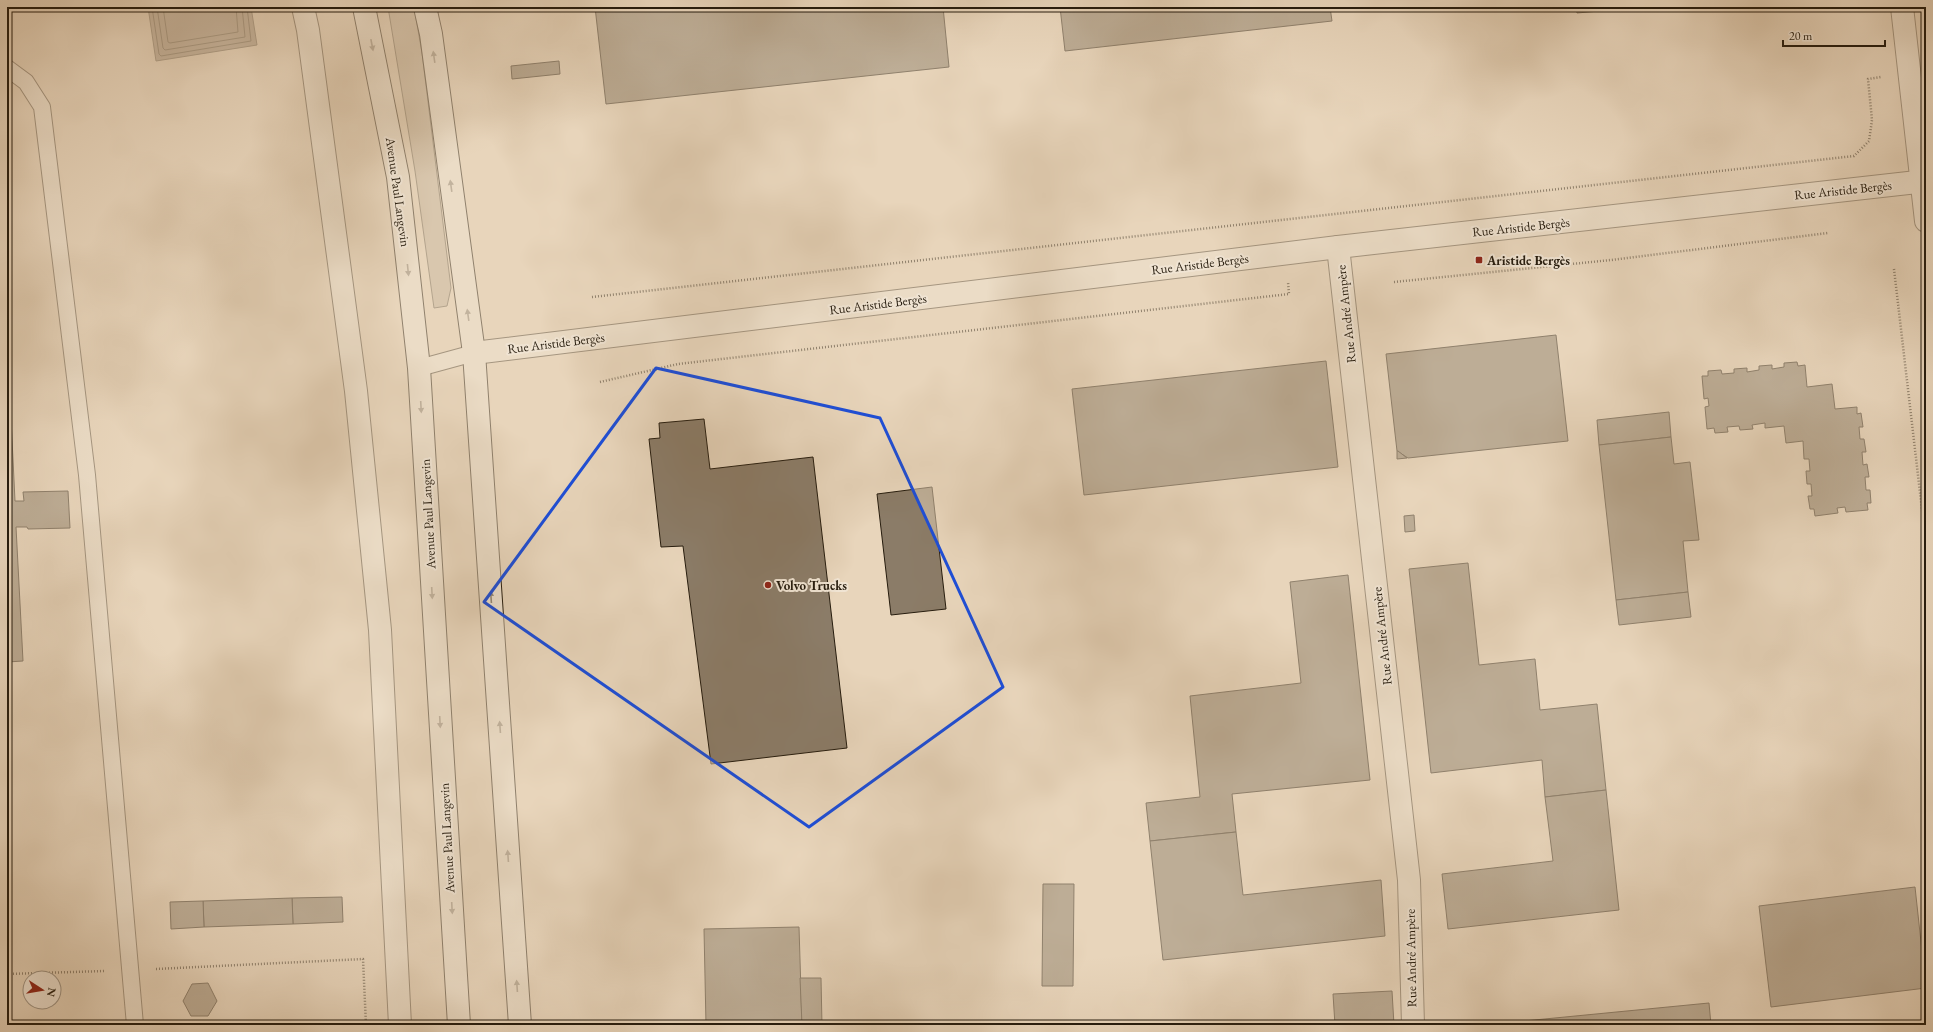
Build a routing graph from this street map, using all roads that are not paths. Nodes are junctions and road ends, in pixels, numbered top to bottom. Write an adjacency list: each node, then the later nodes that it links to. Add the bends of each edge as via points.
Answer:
1 (303, 7): 12 (street, via 356,391 379,622)
2 (364, 7): 10 (street, Avenue Paul Langevin, one-way to 10, via 398,177)
3 (425, 7): 9 (street, one-way to 3, via 431,34)
4 (1902, 7): 6 (street)
5 (7, 68): 11 (lane, via 26,82 42,107 87,475)
6 (1924, 181): 7 (street); 8 (street, Rue Aristide Bergès)
7 (1926, 221)
8 (1338, 247): 9 (street, Rue Aristide Bergès); 15 (street, Rue André Ampère, via 1409,880)
9 (474, 353): 10 (lane); 14 (street, one-way to 9)
10 (419, 368): 13 (street, Avenue Paul Langevin, one-way to 13)
11 (135, 1025)
12 (400, 1025)
13 (459, 1025)
14 (520, 1025)
15 (1413, 1025)

